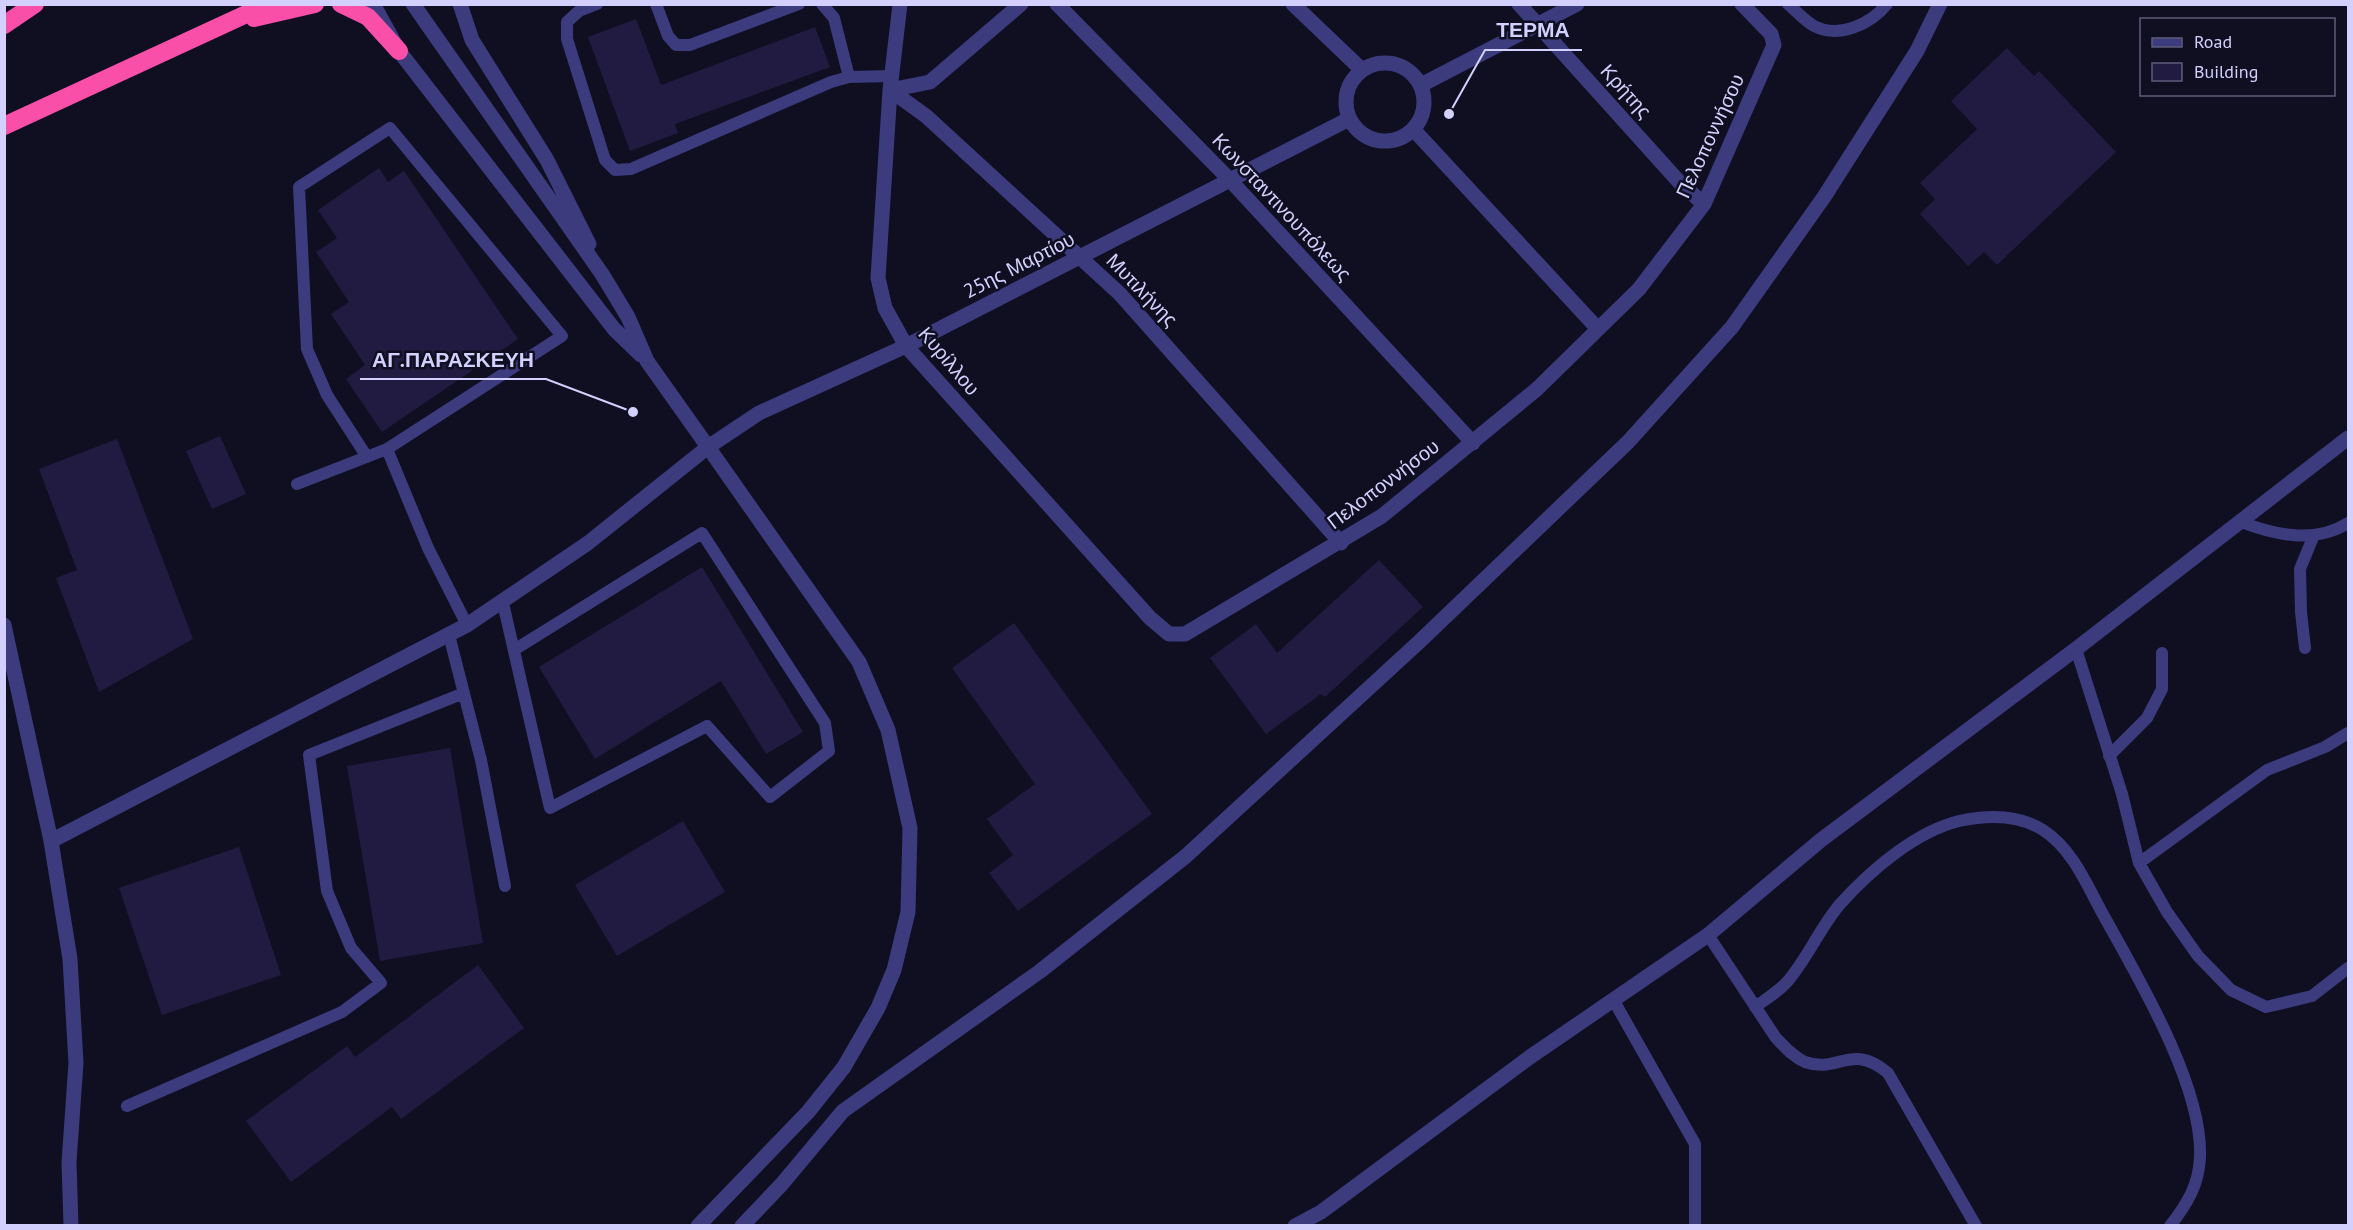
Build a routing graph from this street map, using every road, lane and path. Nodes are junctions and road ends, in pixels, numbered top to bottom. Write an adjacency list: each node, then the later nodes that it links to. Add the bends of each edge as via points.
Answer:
1 (36, 4): 24 (highway)
2 (268, 4): 23 (highway)
3 (315, 4): 23 (highway)
4 (341, 4): 25 (highway, via 368,17)
5 (373, 4): 25 (street)
6 (413, 4): 36 (street)
7 (460, 4): 36 (street, via 472,40 552,169)
8 (597, 4): 27 (lane, via 579,11 567,22 567,39 605,160 615,170 631,169)
9 (656, 4): 10 (lane, via 668,36 676,45 690,45)
10 (799, 4)
11 (822, 4): 27 (lane, via 834,18)
12 (900, 4): 28 (street, Κυρίλλου)
13 (1021, 4): 28 (street, via 930,82)
14 (1057, 4): 33 (street, Κωνσταντινουπόλεως)
15 (1293, 4): 26 (street)
16 (1519, 4): 22 (street, Κρήτης)
17 (1576, 4): 22 (street)
18 (1742, 4): 34 (street, Πελοποννήσου, via 1771,34 1774,45)
19 (1788, 4): 20 (lane, via 1815,27 1846,30 1876,17)
20 (1887, 4)
21 (1940, 4): 72 (street, via 1917,51 1824,197 1738,318 1628,442 1419,642 1186,856 1039,972 843,1111)
22 (1538, 24): 29 (street); 34 (street, Κρήτης, via 1681,184)
23 (223, 25): 31 (highway)
24 (4, 26)
25 (399, 51): 39 (street, via 614,329)
26 (1362, 70): 29 (street, via 1378,63 1395,64 1410,72); 30 (street, via 1350,84 1346,101)
27 (849, 77): 28 (lane)
28 (891, 83): 35 (street, Μυτιλήνης); 38 (street, Κυρίλλου, via 878,278 885,308)
29 (1421, 85): 32 (street, via 1425,101 1422,116)
30 (1349, 119): 32 (street, via 1361,134 1378,141 1398,140); 33 (street, 25ης Μαρτίου)
31 (4, 126)
32 (1413, 129): 37 (street)
33 (1229, 179): 35 (street, 25ης Μαρτίου); 41 (street, Κωνσταντινουπόλεως)
34 (1704, 204): 37 (street, Πελοποννήσου, via 1639,289)
35 (1080, 258): 38 (street, 25ης Μαρτίου); 49 (street, Μυτιλήνης, via 1120,294)
36 (602, 274): 39 (street, via 628,317)
37 (1598, 329): 41 (street, Πελοποννήσου, via 1537,389)
38 (906, 346): 42 (street, 25ης Μαρτίου, via 759,413); 54 (street, Κυρίλλου, via 1142,610)
39 (647, 361): 42 (street)
40 (2349, 438): 46 (street)
41 (1473, 443): 49 (street, Πελοποννήσου, via 1382,516)
42 (708, 447): 50 (street, 25ης Μαρτίου, via 588,543); 71 (street, via 859,662 888,730 910,828 908,912 894,970 878,1008 844,1067 815,1103)
43 (387, 448): 44 (lane); 44 (lane, via 562,336 390,128 298,187 307,349 327,395); 52 (lane, via 428,548)
44 (367, 457): 45 (lane)
45 (297, 484)
46 (2241, 522): 48 (lane, via 2287,536); 56 (street)
47 (2349, 523): 48 (lane)
48 (2314, 535): 55 (lane, via 2300,569)
49 (1341, 543): 54 (street, Πελοποννήσου, via 1185,634)
50 (503, 603): 52 (street, 25ης Μαρτίου); 57 (lane)
51 (4, 625): 62 (street)
52 (466, 625): 53 (street, 25ης Μαρτίου)
53 (449, 634): 59 (lane); 62 (street, 25ης Μαρτίου)
54 (1169, 634)
55 (2305, 648)
56 (2076, 649): 61 (lane); 65 (street, via 1821,840)
57 (514, 650): 57 (lane, via 702,533 825,723 829,752 770,796 707,726 550,808)
58 (2162, 653): 61 (lane, via 2163,689 2147,718)
59 (464, 693): 64 (lane); 69 (lane, via 309,755 327,891 351,948 381,982 342,1012)
60 (2349, 733): 63 (lane, via 2267,770)
61 (2109, 756): 63 (lane)
62 (51, 841): 70 (street, via 74,1009)
63 (2139, 863): 66 (lane, via 2198,956 2231,990 2266,1007 2312,996)
64 (505, 886)
65 (1708, 935): 67 (street); 68 (lane)
66 (2349, 968)
67 (1614, 1001): 73 (street, via 1530,1057 1321,1212); 74 (lane, via 1695,1143)
68 (1755, 1007): 75 (lane, via 1783,1045 1806,1062 1823,1064 1860,1057 1875,1062 1888,1073); 76 (lane, via 1788,981 1841,903 1899,852 1958,822 1989,816 2017,818 2043,830 2078,867 2153,1004 2186,1084 2200,1155 2188,1203)
69 (127, 1106)
70 (71, 1226)
71 (698, 1226)
72 (742, 1226)
73 (1295, 1226)
74 (1695, 1226)
75 (1976, 1226)
76 (2170, 1226)

